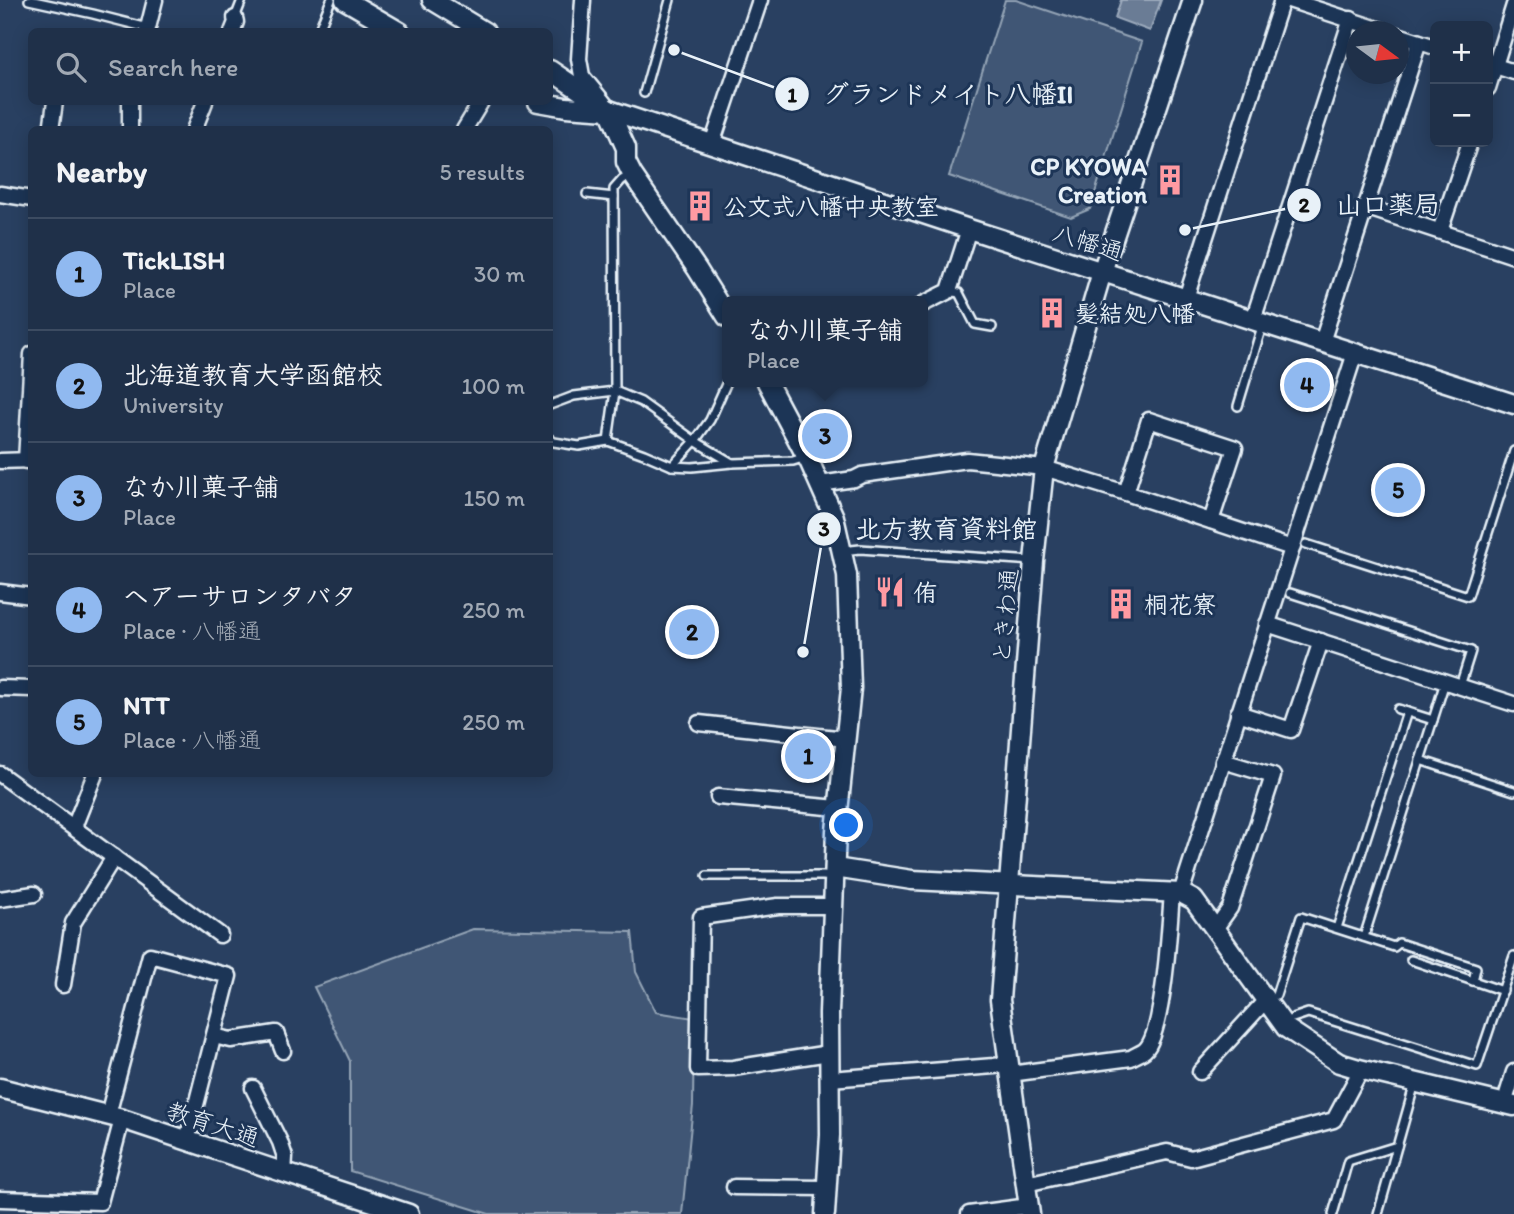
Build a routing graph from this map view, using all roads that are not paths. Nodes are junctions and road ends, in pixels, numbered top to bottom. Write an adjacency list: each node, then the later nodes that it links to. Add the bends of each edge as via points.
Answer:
1 (29, 0): 17 (lane)
2 (155, 0): 18 (street)
3 (242, 0): 16 (lane)
4 (331, 0): 19 (lane)
5 (345, 0): 20 (street)
6 (432, 0): 21 (street)
7 (583, 0): 35 (street, via 582,76)
8 (670, 0): 29 (lane)
9 (760, 0): 40 (street)
10 (1193, 0): 51 (street, ときわ通)
11 (1282, 0): 53 (street)
12 (1289, 0): 14 (street)
13 (1514, 5): 25 (street)
14 (1351, 19): 15 (street); 56 (street)
15 (1357, 21)
16 (234, 24)
17 (141, 28)
18 (148, 28)
19 (320, 28)
20 (393, 28)
21 (478, 28)
22 (1409, 39): 23 (street)
23 (1419, 42): 24 (street); 47 (street)
24 (1430, 45)
25 (1493, 59)
26 (1493, 65): 28 (street)
27 (553, 72): 35 (street, 八幡通)
28 (1514, 72)
29 (644, 93)
30 (55, 105): 36 (street)
31 (130, 105): 37 (street)
32 (204, 105): 38 (street)
33 (479, 105): 39 (street)
34 (553, 105): 35 (street, 八幡通)
35 (610, 110): 40 (street, 八幡通); 42 (street)
36 (52, 126)
37 (130, 126)
38 (196, 126)
39 (466, 126)
40 (712, 144): 48 (street, 八幡通)
41 (1468, 147): 49 (street)
42 (632, 174): 45 (lane, via 614,189); 55 (street)
43 (0, 194): 46 (street)
44 (587, 194): 45 (lane)
45 (614, 197): 62 (lane)
46 (28, 198)
47 (1365, 207): 49 (street); 58 (street)
48 (969, 229): 51 (street, 八幡通); 52 (street)
49 (1440, 231): 50 (street)
50 (1513, 251)
51 (1102, 272): 53 (street, 八幡通); 75 (street, ときわ通)
52 (949, 291): 54 (street); 57 (lane, via 959,293 975,324)
53 (1186, 298): 56 (street, 八幡通)
54 (928, 302)
55 (722, 309)
56 (1258, 321): 58 (street, 八幡通); 65 (lane)
57 (992, 327)
58 (1322, 342): 59 (street, 八幡通)
59 (1355, 353): 64 (street, 八幡通); 79 (street)
60 (725, 387): 68 (lane)
61 (772, 387): 70 (street)
62 (615, 391): 63 (lane); 67 (lane); 68 (lane, via 640,402)
63 (553, 404)
64 (1514, 404)
65 (1238, 406)
66 (553, 441): 67 (lane, via 579,446)
67 (608, 441): 74 (lane)
68 (695, 441): 73 (lane); 74 (lane)
69 (1514, 451): 79 (lane, via 1468,596)
70 (806, 456): 73 (lane, via 793,461); 76 (street)
71 (0, 461): 72 (street)
72 (28, 461)
73 (732, 463): 74 (lane)
74 (672, 466)
75 (1044, 468): 76 (street, via 967,460); 77 (street); 81 (street, ときわ通)
76 (820, 484): 80 (street)
77 (1126, 493): 78 (street); 78 (street, via 1149,420 1235,448)
78 (1211, 521): 79 (street)
79 (1299, 546): 85 (street)
80 (842, 551): 81 (lane); 97 (street, via 850,643)
81 (1034, 561): 109 (street, ときわ通)
82 (0, 592): 84 (street)
83 (1290, 593): 88 (lane, via 1471,651)
84 (28, 596)
85 (1267, 624): 86 (street); 94 (street)
86 (1321, 641): 87 (street); 94 (street, via 1291,730)
87 (1445, 682): 88 (street); 95 (lane)
88 (1460, 686): 91 (street)
89 (0, 688): 90 (street)
90 (28, 689)
91 (1514, 704)
92 (1398, 709): 93 (lane)
93 (1407, 712): 95 (lane); 114 (lane)
94 (1238, 713): 99 (street)
95 (1433, 720): 98 (lane)
96 (699, 723): 97 (street)
97 (846, 739): 104 (street)
98 (1420, 760): 102 (lane); 117 (lane)
99 (1223, 761): 110 (street); 115 (street, via 1273,776 1230,908)
100 (0, 774): 105 (street)
101 (94, 777): 105 (street)
102 (1514, 792)
103 (718, 797): 104 (street)
104 (838, 808): 107 (street)
105 (74, 827): 106 (street)
106 (114, 857): 116 (street); 122 (street, via 73,923)
107 (834, 873): 108 (lane); 109 (street); 113 (street)
108 (707, 876)
109 (1009, 886): 110 (street); 129 (street, ときわ通, via 1000,1000)
110 (1177, 892): 115 (street, via 1194,900); 129 (street, via 1156,1029 1146,1050 1131,1058)
111 (34, 894): 112 (street)
112 (0, 899)
113 (833, 906): 128 (street); 128 (street, via 778,906 701,917 698,1069)
114 (1336, 928): 117 (lane); 124 (lane, via 1301,917)
115 (1215, 929): 124 (street)
116 (220, 935)
117 (1364, 937): 121 (lane, via 1394,947 1399,943 1476,968)
118 (1514, 956): 120 (lane)
119 (1411, 960): 121 (lane)
120 (1512, 971): 123 (lane)
121 (1473, 981): 123 (lane)
122 (63, 985)
123 (1503, 990): 125 (lane, via 1477,1066 1308,1013)
124 (1271, 997): 130 (street, via 1286,1028 1339,1063); 131 (street)
125 (1293, 1018)
126 (214, 1036): 127 (street, via 230,1040 276,1033); 138 (street, via 229,976 150,955); 139 (street)
127 (283, 1051)
128 (830, 1053): 133 (street)
129 (1010, 1069): 133 (street, via 995,1066); 142 (street, ときわ通)
130 (1359, 1069): 134 (street); 142 (street, via 1334,1120 1191,1158 1167,1152)
131 (1200, 1072)
132 (1514, 1072): 137 (street)
133 (830, 1080): 144 (street)
134 (1415, 1082): 137 (street); 140 (lane)
135 (0, 1088): 138 (street, 教育大通)
136 (253, 1088): 141 (street, via 280,1142)
137 (1509, 1105)
138 (115, 1117): 139 (street, 教育大通); 145 (street, via 100,1202)
139 (187, 1140): 141 (street, 教育大通)
140 (1397, 1146): 150 (lane, via 1348,1161); 151 (lane)
141 (284, 1173): 147 (street, 教育大通)
142 (1026, 1184): 146 (street, ときわ通)
143 (733, 1187): 144 (street)
144 (827, 1188): 148 (street)
145 (0, 1199)
146 (1029, 1210): 149 (street)
147 (409, 1214)
148 (825, 1214)
149 (969, 1214)
150 (1333, 1214)
151 (1378, 1214)

